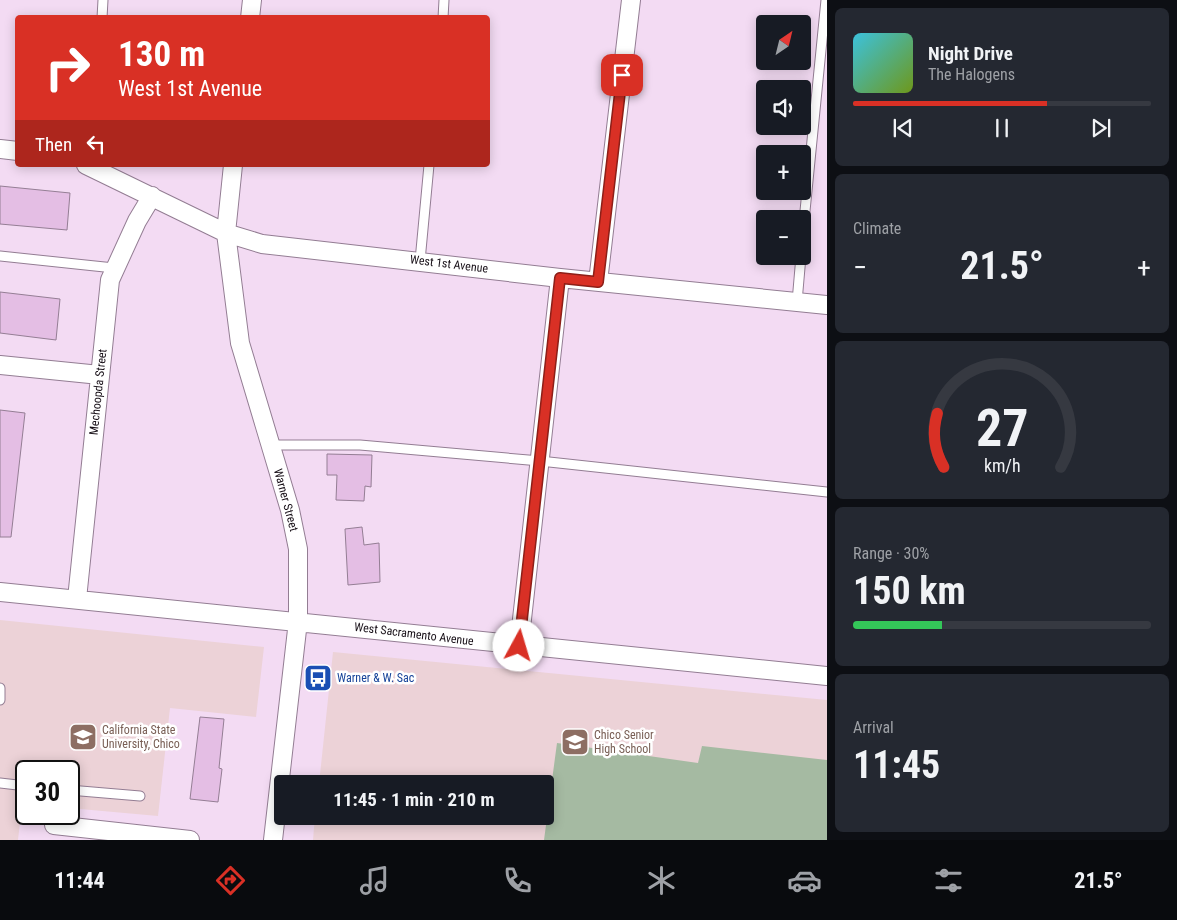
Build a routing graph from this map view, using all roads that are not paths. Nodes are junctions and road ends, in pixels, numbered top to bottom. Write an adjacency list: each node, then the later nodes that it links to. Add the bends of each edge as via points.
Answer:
1 (104, 0): 6 (lane)
2 (252, 0): 7 (street)
3 (444, 0): 8 (lane)
4 (631, 0): 22 (street)
5 (826, 0): 15 (lane)
6 (102, 15)
7 (250, 15)
8 (443, 15)
9 (0, 149): 10 (street)
10 (15, 151)
11 (91, 167): 14 (street, West 1st Avenue)
12 (233, 167): 16 (street, Warner Street)
13 (429, 167): 18 (lane)
14 (152, 196): 16 (street, West 1st Avenue); 20 (street, Mechoopda Street)
15 (805, 210)
16 (226, 233): 18 (street, West 1st Avenue, via 262,244); 27 (street, Warner Street, via 240,344)
17 (0, 256): 20 (lane)
18 (420, 261): 21 (street, West 1st Avenue)
19 (800, 265): 23 (lane)
20 (114, 268): 26 (street, Mechoopda Street)
21 (560, 278): 22 (street, West 1st Avenue); 28 (street)
22 (598, 282): 23 (street, West 1st Avenue)
23 (796, 302): 24 (street, West 1st Avenue)
24 (827, 305)
25 (0, 365): 26 (street)
26 (100, 375): 31 (street, Mechoopda Street)
27 (270, 445): 28 (lane, via 360,445); 32 (street, Warner Street, via 298,549)
28 (540, 461): 29 (lane); 33 (street)
29 (827, 492)
30 (0, 592): 31 (street, West Sacramento Avenue)
31 (77, 599): 32 (street, West Sacramento Avenue)
32 (298, 621): 33 (street, West Sacramento Avenue); 43 (street, Warner Street)
33 (519, 646): 34 (street, West Sacramento Avenue)
34 (827, 676)
35 (0, 688): 36 (lane)
36 (0, 700)
37 (0, 783): 38 (lane)
38 (15, 785)
39 (80, 791): 40 (lane)
40 (140, 796)
41 (54, 825): 42 (street)
42 (190, 840)
43 (273, 840)

